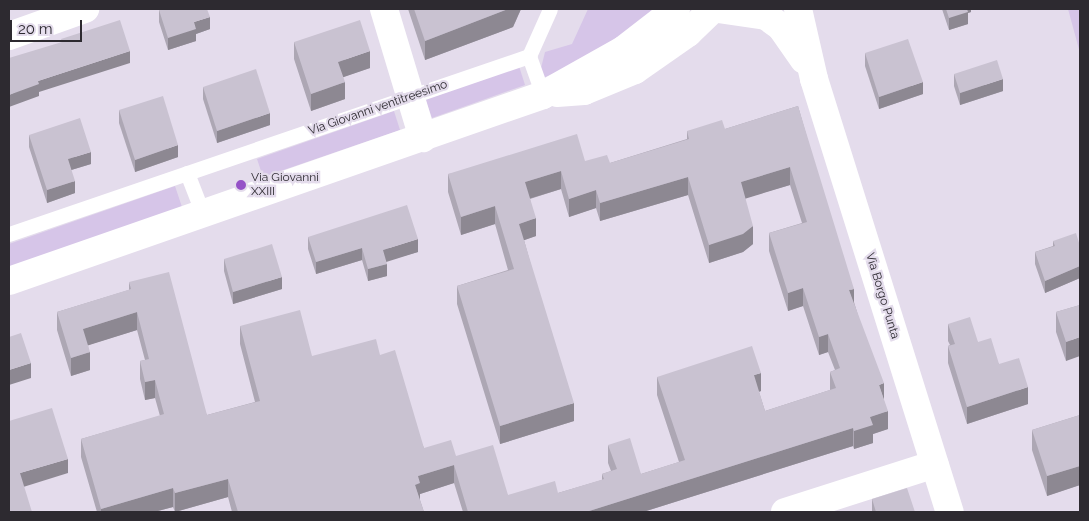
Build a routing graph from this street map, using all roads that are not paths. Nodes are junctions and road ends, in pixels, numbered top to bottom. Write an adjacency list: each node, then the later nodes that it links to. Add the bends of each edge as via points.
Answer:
1 (85, 9): 8 (street)
2 (384, 9): 11 (street)
3 (550, 9): 9 (lane)
4 (676, 9): 10 (street, via 623,50)
5 (713, 9): 10 (street, via 688,33 635,70 584,90)
6 (718, 9): 7 (street, Via Borgo Punta)
7 (781, 15): 17 (street, Via Borgo Punta, via 814,79)
8 (9, 36)
9 (528, 56): 10 (lane); 11 (lane, Via Giovanni ventitreesimo)
10 (544, 95): 12 (street)
11 (410, 96): 12 (street); 13 (lane, Via Giovanni ventitreesimo)
12 (423, 138): 14 (street)
13 (187, 173): 14 (lane); 15 (lane, Via Giovanni ventitreesimo)
14 (203, 214): 16 (street)
15 (9, 234)
16 (9, 281)
17 (935, 464): 18 (street); 19 (street, Via Borgo Punta)
18 (785, 512)
19 (950, 512)

